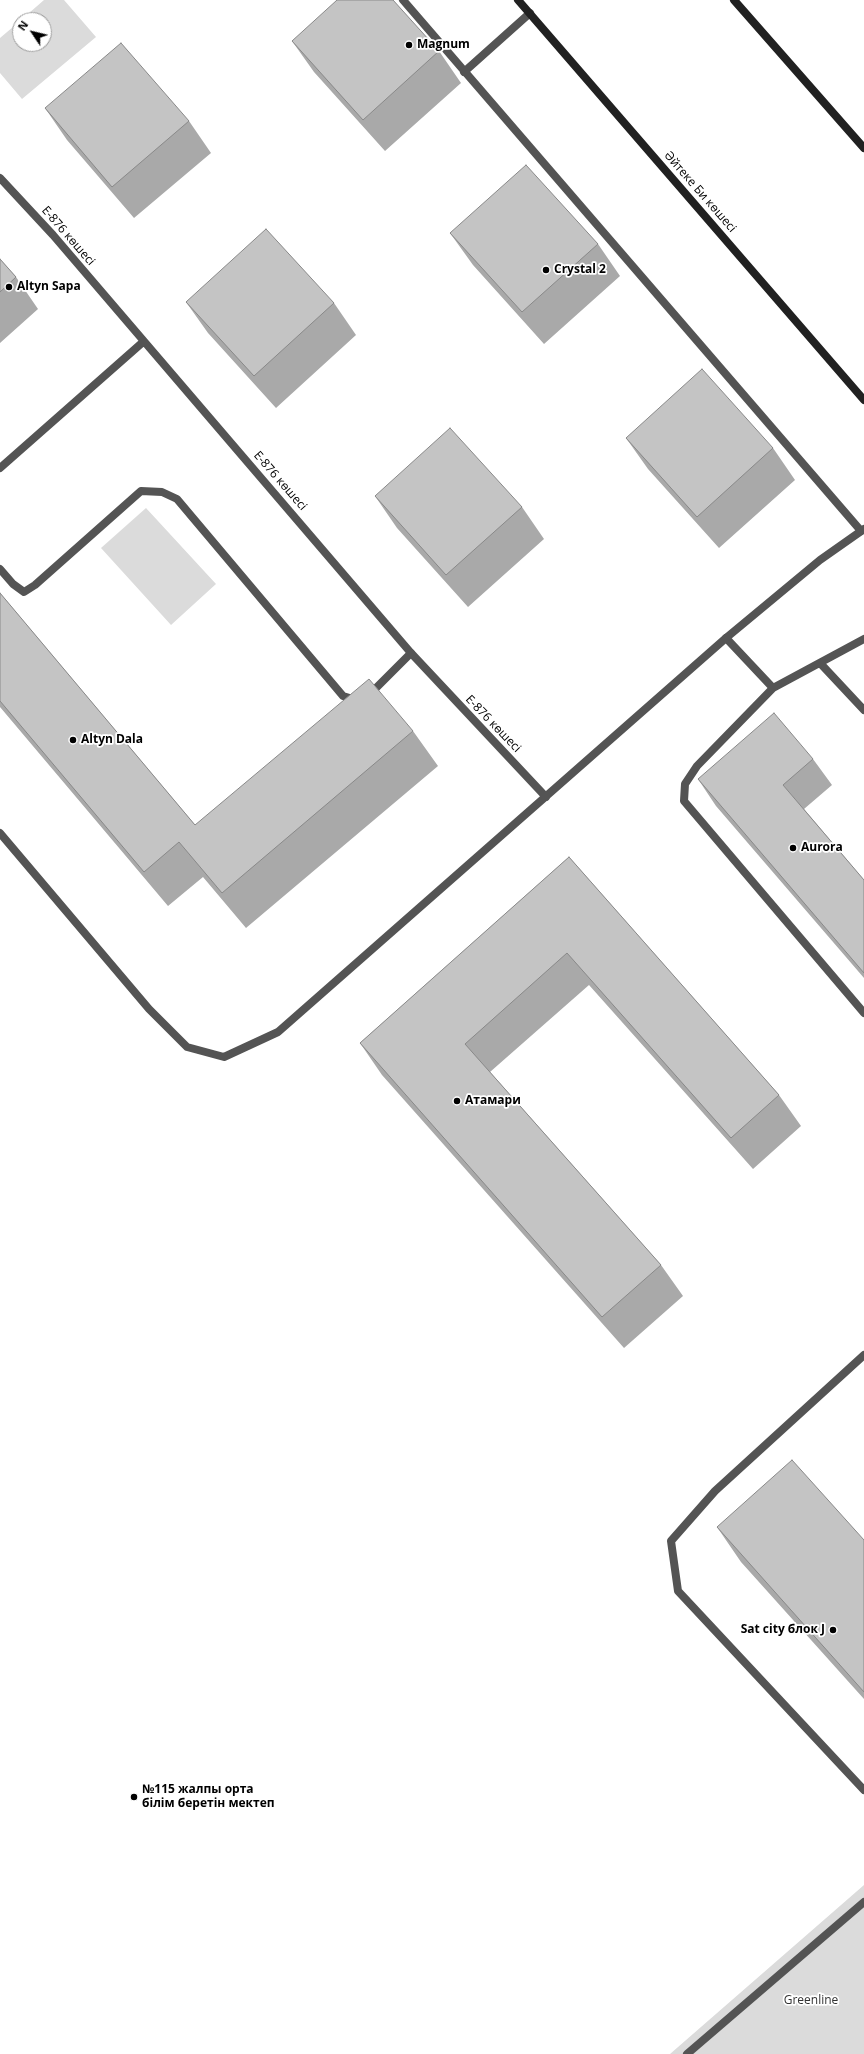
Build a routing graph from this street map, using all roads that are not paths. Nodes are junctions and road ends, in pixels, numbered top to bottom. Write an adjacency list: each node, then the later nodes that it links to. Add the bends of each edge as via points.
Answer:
1 (403, 0): 5 (street)
2 (518, 0): 4 (street, Әйтеке Би көшесі)
3 (734, 0): 6 (street)
4 (530, 13): 5 (street); 9 (street, Әйтеке Би көшесі)
5 (464, 72): 11 (street)
6 (864, 148)
7 (0, 178): 8 (street, Е-876 көшесі)
8 (143, 342): 10 (street); 15 (street, Е-876 көшесі)
9 (864, 400)
10 (0, 468)
11 (863, 530): 13 (street, via 820,560)
12 (0, 569): 15 (street, via 24,592 141,491 162,492 177,499 343,696 357,700 371,693)
13 (726, 638): 17 (street); 19 (street)
14 (864, 639): 16 (street)
15 (411, 653): 19 (street, Е-876 көшесі)
16 (820, 663): 17 (street); 18 (street)
17 (773, 688): 21 (street, via 697,766 685,784 684,801)
18 (864, 710)
19 (546, 797): 20 (street, via 278,1032 224,1057 187,1047 148,1009)
20 (0, 833)
21 (864, 1013)
22 (864, 1355): 23 (street, via 715,1491 671,1541 678,1591)
23 (864, 1790)
24 (864, 1902): 25 (street)
25 (687, 2054)

